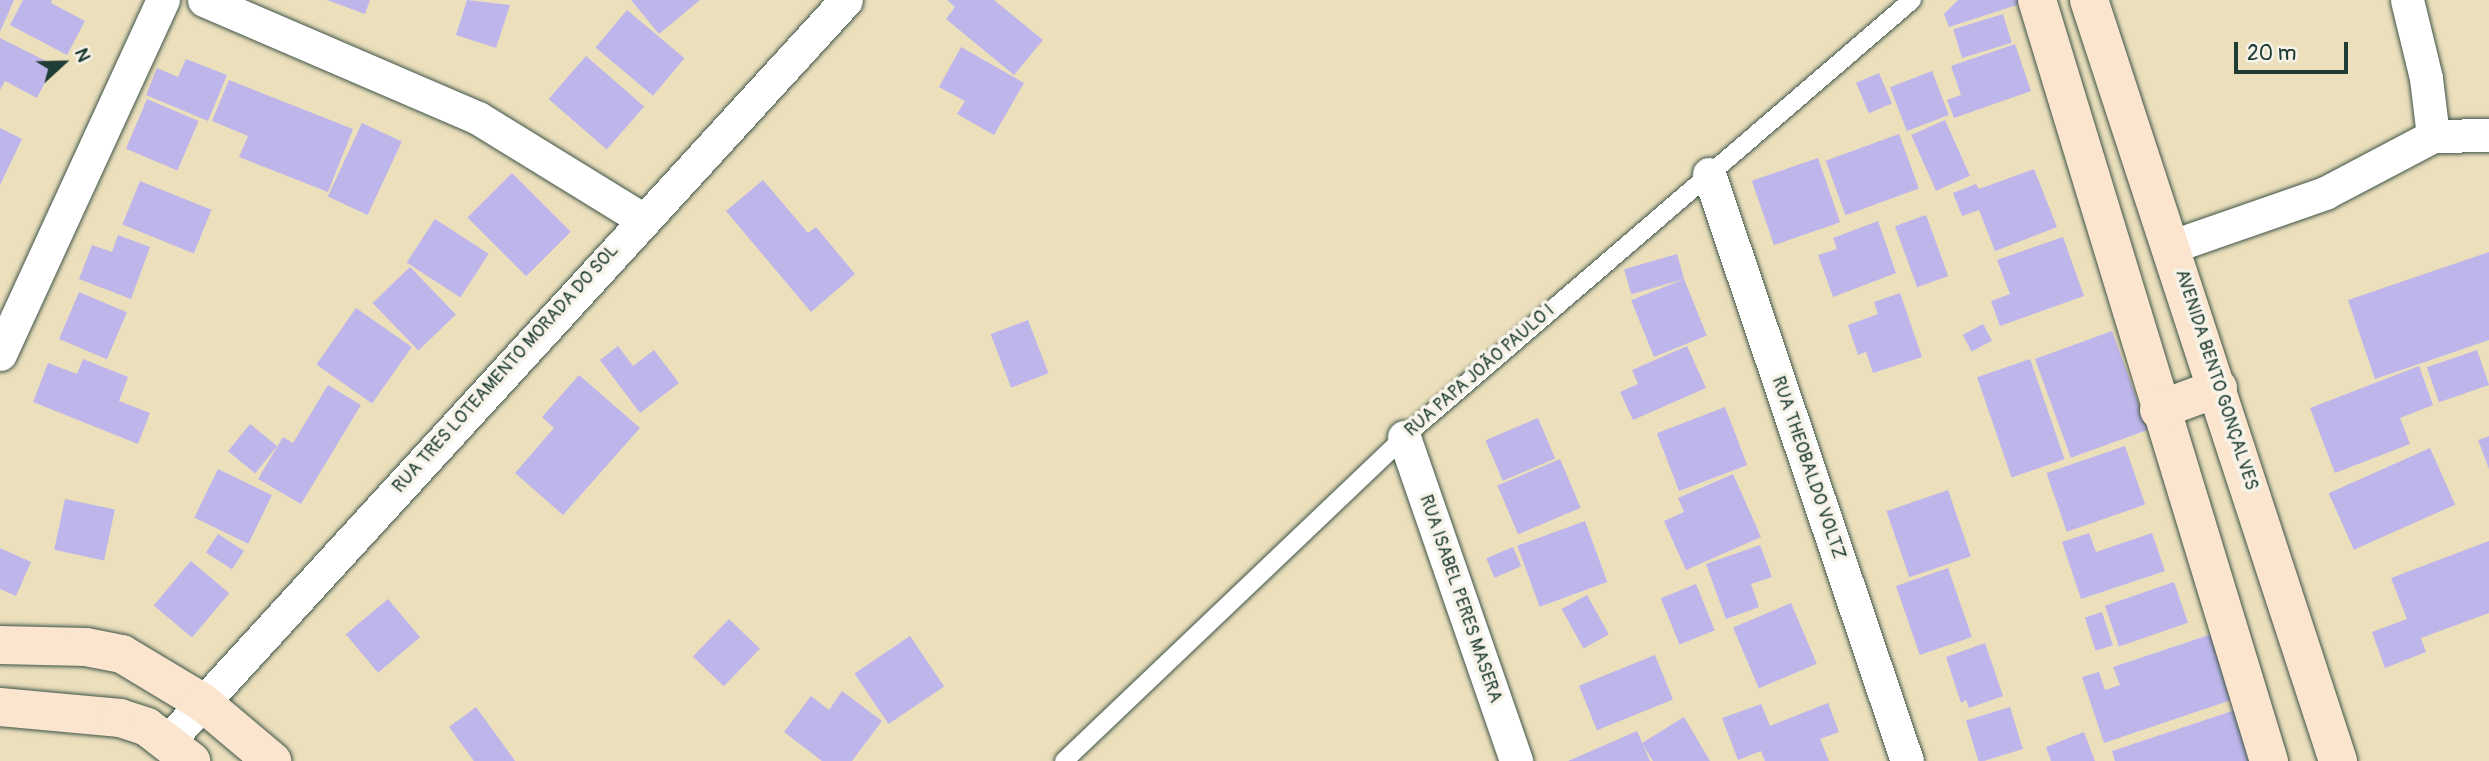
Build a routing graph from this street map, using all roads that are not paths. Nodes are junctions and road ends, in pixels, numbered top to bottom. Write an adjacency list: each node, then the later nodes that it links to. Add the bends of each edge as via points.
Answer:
1 (163, 0): 13 (street)
2 (204, 0): 11 (street, via 478,118)
3 (845, 0): 11 (street, RUA TRES LOTEAMENTO MORADA DO SOL)
4 (1912, 0): 10 (lane, RUA PAPA JOÃO PAULO I)
5 (2037, 0): 15 (main road)
6 (2089, 0): 12 (main road, AVENIDA BENTO GONÇALVES)
7 (2407, 0): 9 (street, via 2426,78)
8 (2489, 135): 9 (street)
9 (2433, 136): 12 (street, via 2325,192)
10 (1709, 174): 16 (lane, RUA PAPA JOÃO PAULO I); 24 (street, RUA THEOBALDO VOLTZ)
11 (642, 219): 18 (street, RUA TRES LOTEAMENTO MORADA DO SOL)
12 (2173, 246): 14 (main road, AVENIDA BENTO GONÇALVES)
13 (0, 355)
14 (2218, 388): 15 (main road); 26 (main road, AVENIDA BENTO GONÇALVES)
15 (2159, 410): 25 (main road)
16 (1404, 437): 22 (lane, RUA PAPA JOÃO PAULO I); 23 (street, RUA ISABEL PERES MASERA)
17 (0, 645): 18 (main road, via 86,647 122,654)
18 (202, 702): 20 (street, RUA TRES LOTEAMENTO MORADA DO SOL); 21 (main road)
19 (0, 707): 20 (main road, via 120,718)
20 (180, 751)
21 (272, 761)
22 (1064, 761)
23 (1516, 761)
24 (1907, 761)
25 (2269, 761)
26 (2338, 761)

